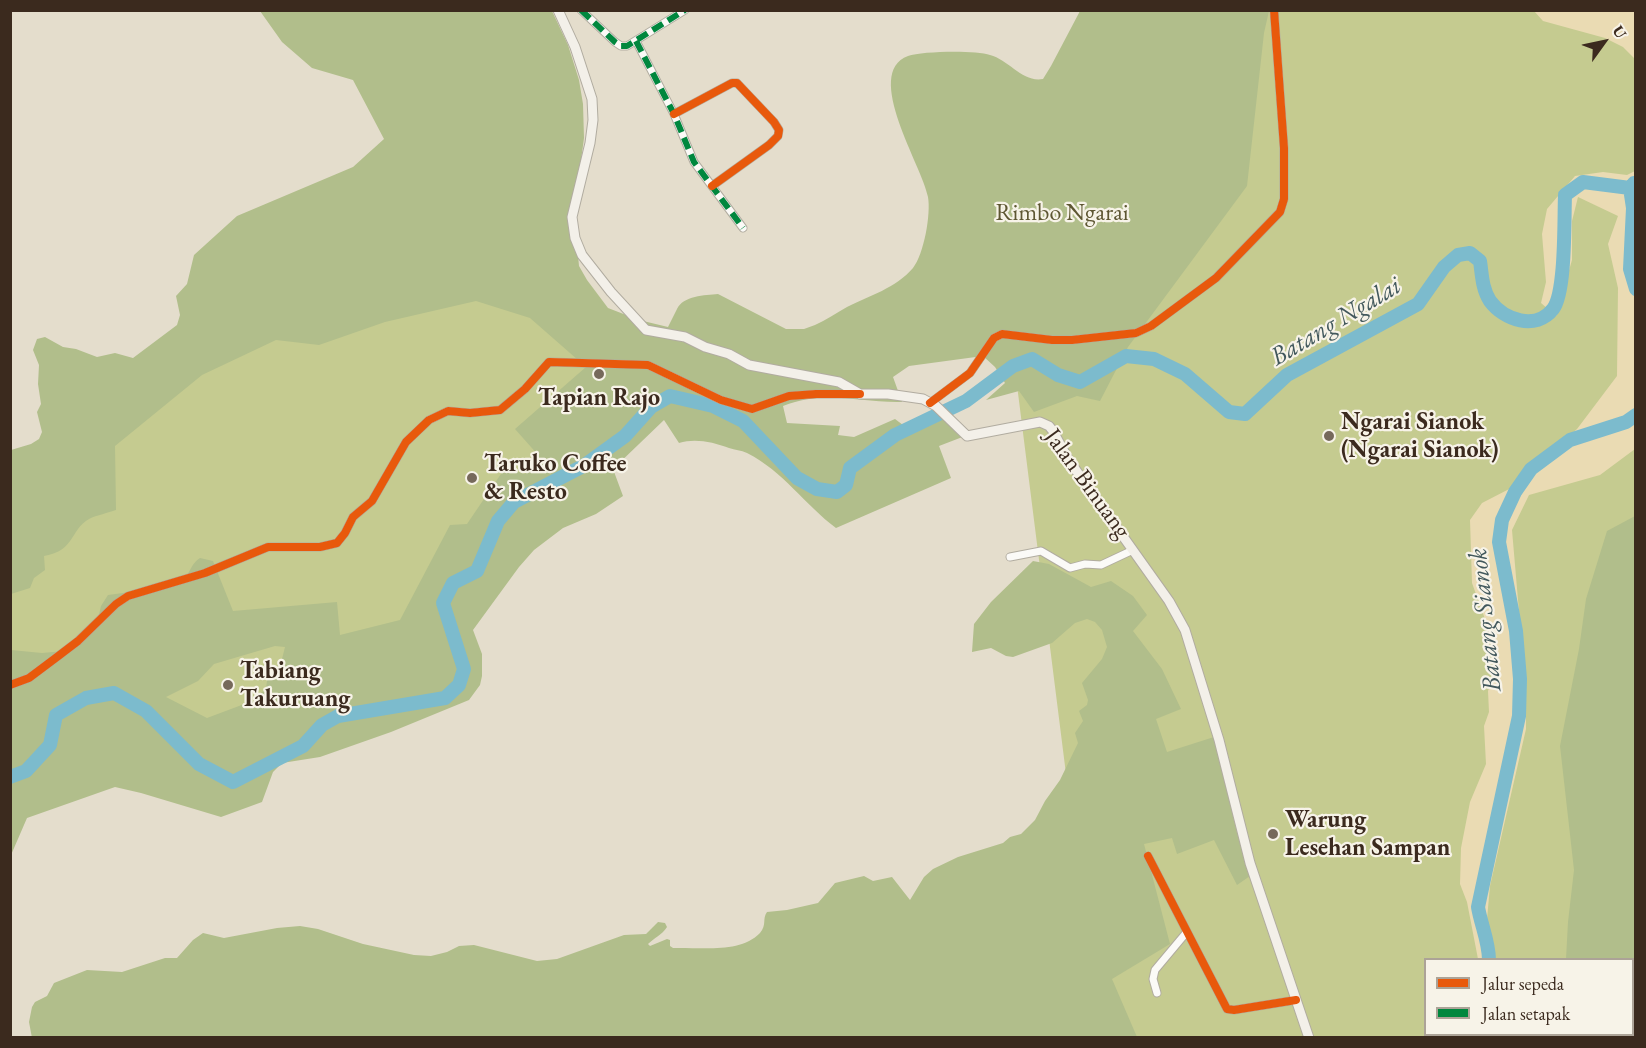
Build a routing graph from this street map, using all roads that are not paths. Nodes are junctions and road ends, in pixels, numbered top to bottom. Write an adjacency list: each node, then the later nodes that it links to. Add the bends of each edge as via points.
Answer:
1 (558, 10): 9 (main road, Jalan Binuang, via 592,99 590,143 572,218 575,238 582,255 604,283 646,330 685,337 749,365 839,382)
2 (581, 10): 5 (street, via 621,46)
3 (685, 10): 5 (street)
4 (1274, 10): 10 (street, via 1284,148 1284,199 1280,212 1216,279 1151,326 1136,333 1072,340 1002,334 994,338 970,373)
5 (636, 41): 6 (street)
6 (674, 114): 7 (street, via 694,162); 7 (street, via 737,83 779,130 769,145)
7 (712, 186): 8 (street)
8 (743, 228)
9 (860, 394): 10 (main road, Jalan Binuang, via 909,396); 13 (street, via 789,396 752,409 721,400 648,365 549,362 500,410 448,411 429,420 406,442 372,501 353,517 337,543 268,548 205,573 128,596 57,657 29,678)
10 (933, 405): 11 (main road, Jalan Binuang, via 967,436 1040,422 1049,426)
11 (1133, 550): 12 (street, via 1101,566 1085,564 1070,568 1041,551); 17 (main road, Jalan Binuang, via 1185,630 1219,740 1250,863)
12 (1010, 557)
13 (10, 685)
14 (1148, 856): 15 (street)
15 (1186, 933): 16 (street, via 1155,970); 17 (street, via 1227,1009)
16 (1156, 993)
17 (1296, 1000): 18 (main road, Jalan Binuang)
18 (1309, 1038)

